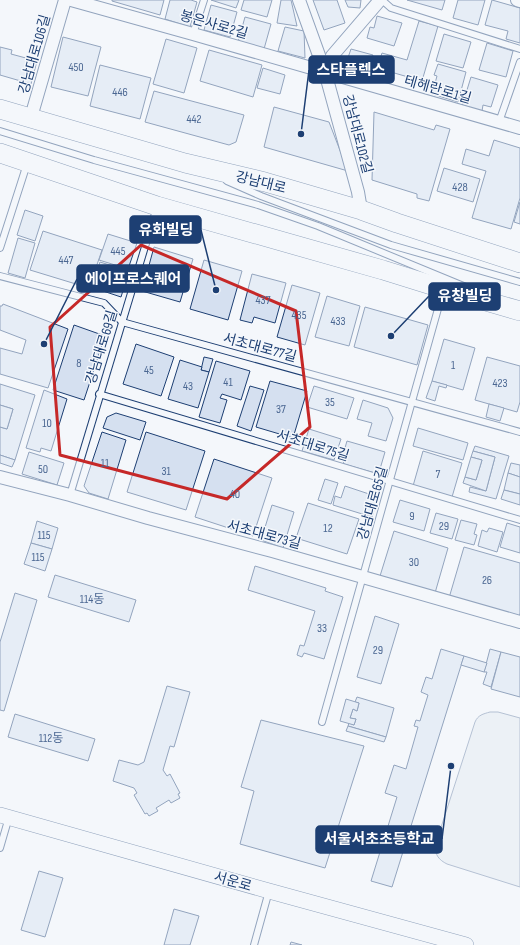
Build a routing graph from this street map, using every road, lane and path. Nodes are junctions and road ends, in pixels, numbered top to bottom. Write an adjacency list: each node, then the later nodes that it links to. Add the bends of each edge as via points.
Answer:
1 (65, 0): 13 (street, 강남대로106길)
2 (72, 0): 8 (street, 봉은사로2길)
3 (204, 0): 8 (lane)
4 (299, 0): 11 (street, 강남대로102길)
5 (381, 0): 9 (lane, via 391,8); 11 (street, via 332,56)
6 (517, 0): 7 (street)
7 (520, 1)
8 (193, 34): 11 (street, 봉은사로2길)
9 (520, 49)
10 (520, 62): 14 (lane)
11 (325, 72): 14 (street, 테헤란로1길); 21 (street, 강남대로102길)
12 (0, 109): 13 (main road, 강남대로)
13 (31, 117): 19 (main road, 강남대로)
14 (499, 122): 15 (street, 테헤란로1길)
15 (520, 128)
16 (0, 131): 27 (lane, via 258,205 452,280)
17 (0, 153): 18 (main road)
18 (27, 162): 20 (main road); 22 (lane)
19 (185, 163): 21 (main road, 강남대로, via 265,182); 25 (lane, via 261,196 391,245)
20 (157, 206): 26 (main road); 28 (lane, 강남대로69길)
21 (361, 210): 23 (main road, 강남대로)
22 (0, 248)
23 (520, 262)
24 (0, 276): 28 (lane, via 104,303)
25 (520, 282)
26 (444, 289): 27 (main road); 30 (lane, 강남대로65길)
27 (518, 310)
28 (122, 322): 29 (lane, 강남대로69길); 30 (lane, 서초대로77길)
29 (99, 394): 33 (lane, 서초대로75길); 34 (lane, 강남대로69길)
30 (413, 402): 31 (lane, 서초대로77길); 33 (lane, 강남대로65길)
31 (520, 432)
32 (0, 477): 34 (street, 서초대로73길)
33 (391, 481): 35 (lane, 서초대로75길); 36 (lane, 강남대로65길)
34 (70, 495): 36 (street, 서초대로73길)
35 (520, 520)
36 (362, 576): 37 (street, 서초대로73길); 38 (lane, 강남대로65길)
37 (520, 622)
38 (322, 722)
39 (5, 816): 40 (lane); 41 (street, 서운로)
40 (0, 848)
41 (269, 891): 42 (lane); 43 (street, 서운로)
42 (254, 945)
43 (466, 945)

